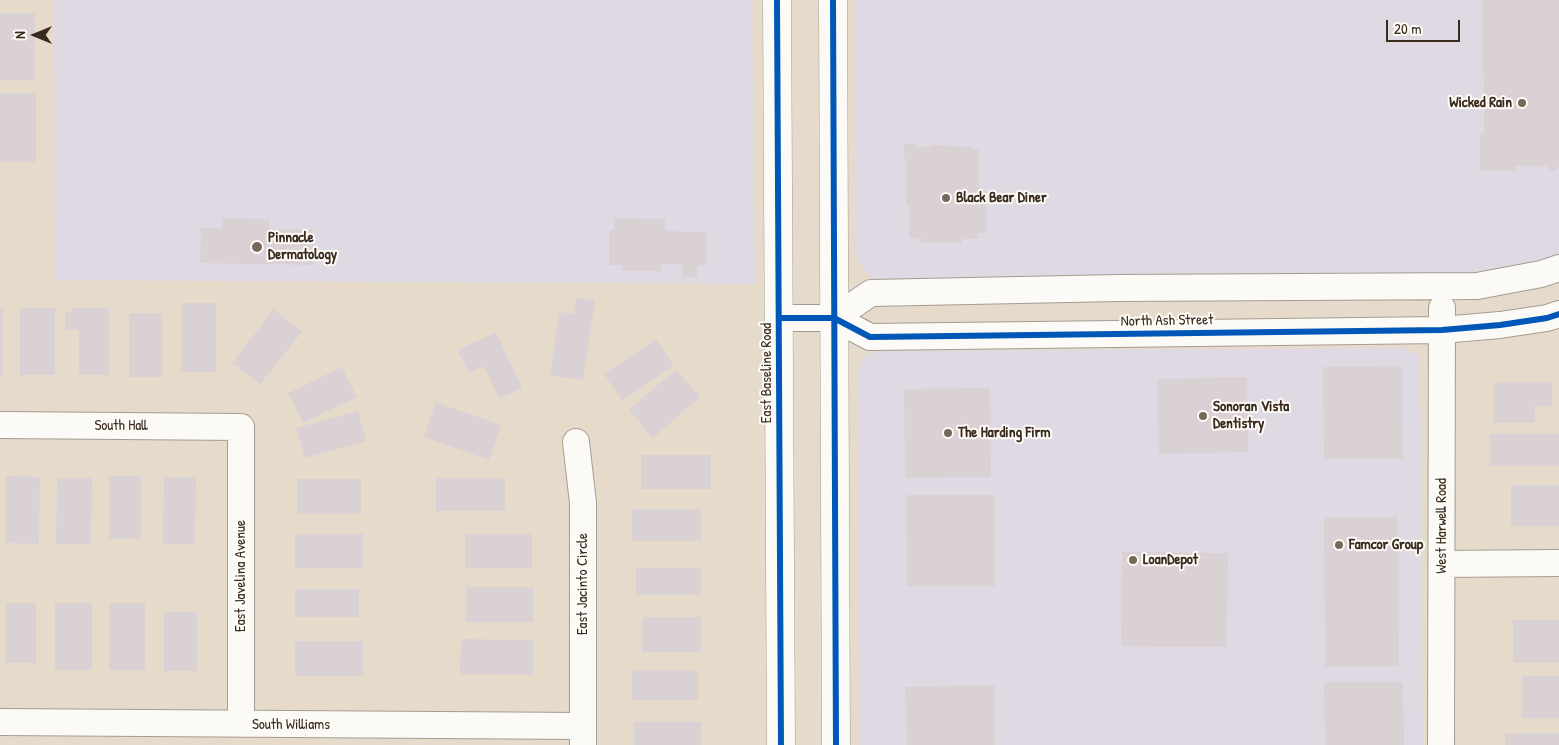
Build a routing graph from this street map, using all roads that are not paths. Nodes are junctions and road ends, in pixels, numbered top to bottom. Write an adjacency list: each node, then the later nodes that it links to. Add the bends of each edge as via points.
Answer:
1 (777, 0): 5 (main road, East Baseline Road)
2 (833, 0): 6 (main road)
3 (1559, 268): 6 (street, via 1477,286 871,293)
4 (1559, 314): 7 (street, North Ash Street, via 1500,325)
5 (779, 318): 6 (street, North Ash Street); 16 (main road, East Baseline Road)
6 (834, 318): 7 (street, North Ash Street, via 870,337); 17 (main road)
7 (1442, 319): 12 (street, West Harwell Road)
8 (0, 425): 9 (street, South Hall)
9 (241, 427): 14 (street, East Javelina Avenue)
10 (576, 442): 15 (street, East Jacinto Circle, via 582,503)
11 (1559, 563): 12 (street)
12 (1442, 564): 18 (street, West Harwell Road)
13 (0, 722): 14 (street, South Williams)
14 (241, 724): 15 (street, South Williams)
15 (583, 736)
16 (780, 745)
17 (836, 745)
18 (1441, 745)

